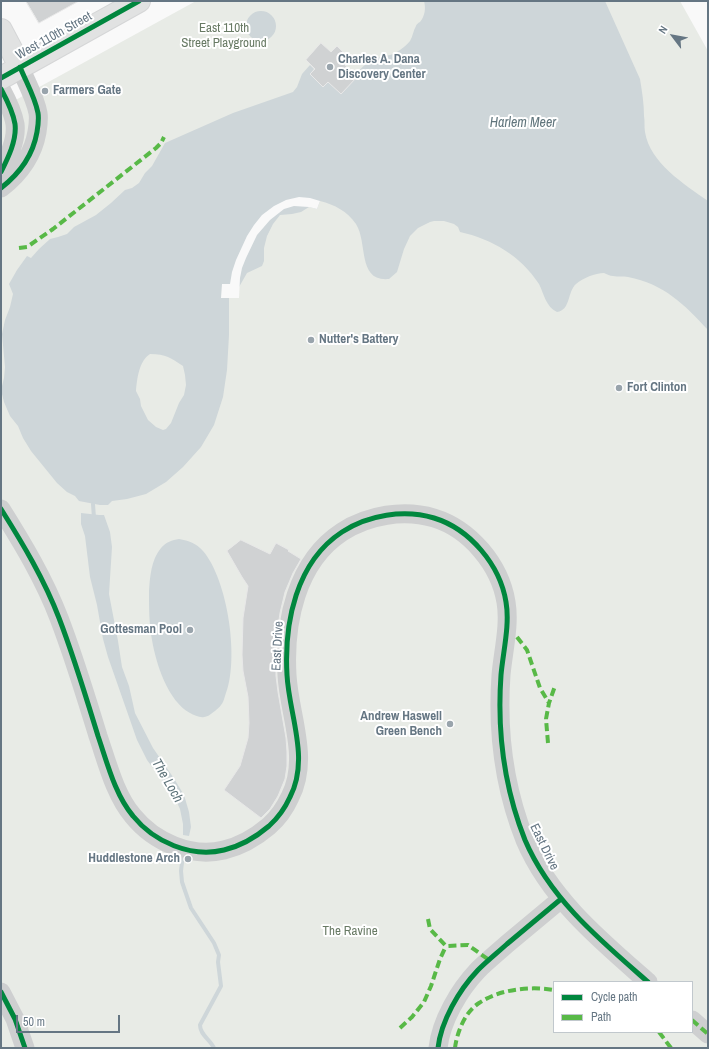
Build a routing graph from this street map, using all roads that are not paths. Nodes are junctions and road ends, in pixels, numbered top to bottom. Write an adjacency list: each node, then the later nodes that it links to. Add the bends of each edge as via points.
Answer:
1 (139, 1): 3 (main road, West 110th Street)
2 (1, 30): 3 (main road)
3 (20, 67): 4 (main road, West 110th Street); 7 (street, via 36,107 38,124 28,158 15,176)
4 (1, 78)
5 (1, 89): 6 (street, via 15,124 15,133)
6 (1, 172)
7 (1, 188)
8 (1, 509): 9 (street, East Drive, via 52,599 106,761 125,805 140,824 164,841 179,848 210,852 229,849 258,834 282,811 296,784 298,750 287,677 286,646 288,625 295,600 312,562 341,533 353,525 377,517 402,514 436,518 464,534 486,556 501,582 507,612 500,699 505,773 525,840)
9 (561, 899): 10 (street, East Drive); 15 (street, via 477,971 448,1015)
10 (647, 981)
11 (1, 992): 14 (street, via 15,1019)
12 (693, 1021): 13 (street)
13 (708, 1034)
14 (25, 1048)
15 (438, 1048)

